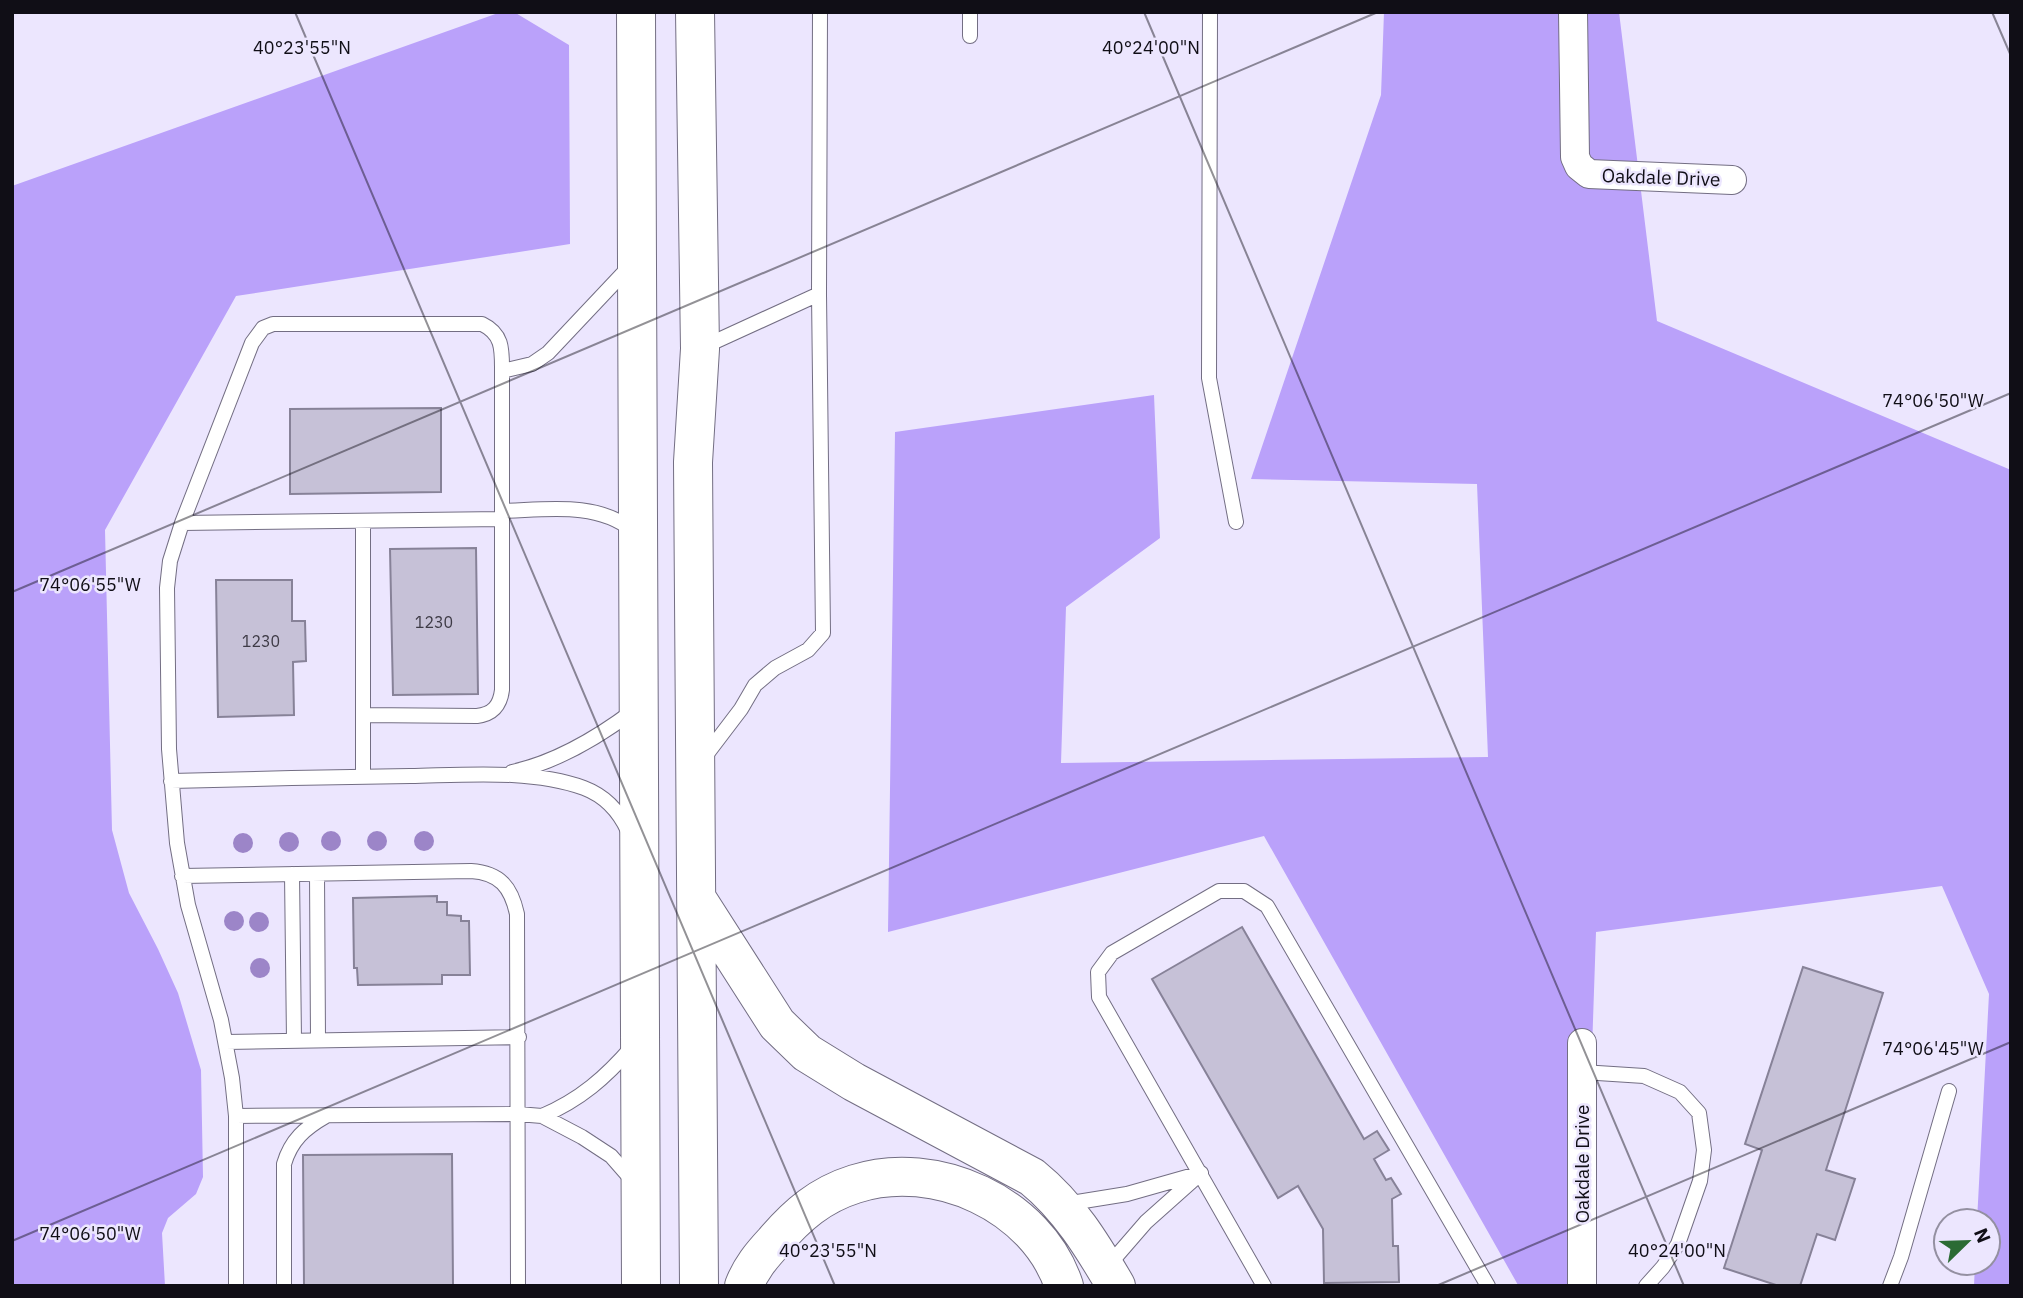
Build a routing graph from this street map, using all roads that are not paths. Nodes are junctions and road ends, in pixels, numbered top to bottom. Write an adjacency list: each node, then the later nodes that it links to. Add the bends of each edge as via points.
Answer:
1 (636, 12): 9 (highway)
2 (695, 12): 11 (highway)
3 (820, 12): 10 (lane)
4 (970, 12): 7 (lane)
5 (1210, 12): 15 (lane, via 1209,378)
6 (1573, 12): 8 (street, Oakdale Drive, via 1575,157 1579,166 1589,174)
7 (970, 36)
8 (1732, 180)
9 (636, 259): 12 (lane, via 548,353 532,364); 17 (highway)
10 (819, 294): 11 (lane); 20 (lane, via 823,634 808,650 755,685)
11 (700, 349): 20 (highway, via 693,462)
12 (502, 371): 13 (lane); 16 (lane, via 499,336 482,324 273,324 263,328 252,343)
13 (502, 515): 14 (lane); 17 (lane, via 587,510 622,522); 19 (lane, via 502,690 498,705 477,716)
14 (363, 521): 16 (lane); 19 (lane)
15 (1236, 522)
16 (182, 523): 23 (lane, via 167,589)
17 (638, 534): 18 (highway)
18 (640, 706): 21 (lane, via 555,759); 24 (highway)
19 (363, 715): 22 (lane)
20 (696, 768): 28 (highway)
21 (500, 775): 22 (lane); 24 (lane, via 560,782 598,794 618,812)
22 (363, 777): 23 (lane)
23 (171, 781): 27 (lane)
24 (640, 865): 30 (highway)
25 (292, 874): 26 (lane); 27 (lane); 32 (lane)
26 (317, 874): 29 (lane, via 471,871 499,878 509,888 517,914); 31 (lane)
27 (182, 876): 33 (lane)
28 (696, 898): 43 (highway, via 777,1024 807,1054 1005,1161 1032,1177); 49 (highway)
29 (519, 1037): 31 (lane); 37 (lane)
30 (640, 1038): 40 (lane, via 583,1095); 42 (highway)
31 (318, 1039): 32 (lane)
32 (294, 1040): 33 (lane)
33 (226, 1042): 39 (lane)
34 (1581, 1043): 35 (street, Oakdale Drive)
35 (1582, 1072): 54 (street, Oakdale Drive); 55 (lane, via 1644,1076 1679,1092 1699,1113 1704,1150 1700,1181 1678,1244)
36 (1949, 1091): 56 (lane)
37 (518, 1114): 38 (lane); 40 (lane); 47 (lane)
38 (328, 1115): 39 (lane); 46 (lane, via 296,1137 287,1152)
39 (236, 1116): 45 (lane)
40 (542, 1116): 42 (lane, via 611,1156)
41 (1201, 1173): 43 (lane, via 1127,1194); 44 (lane, via 1146,1222); 52 (lane); 53 (lane, via 1099,997 1098,972 1112,953 1219,891 1244,891 1267,906)
42 (642, 1193): 48 (highway)
43 (1062, 1205): 44 (highway)
44 (1111, 1277)
45 (236, 1286)
46 (284, 1286)
47 (517, 1286)
48 (641, 1286)
49 (699, 1286)
50 (744, 1286): 51 (highway, via 751,1268 795,1217 853,1184 892,1177 931,1179 965,1188 999,1205 1044,1247)
51 (1064, 1286)
52 (1264, 1286)
53 (1488, 1286)
54 (1582, 1286)
55 (1646, 1286)
56 (1890, 1286)

